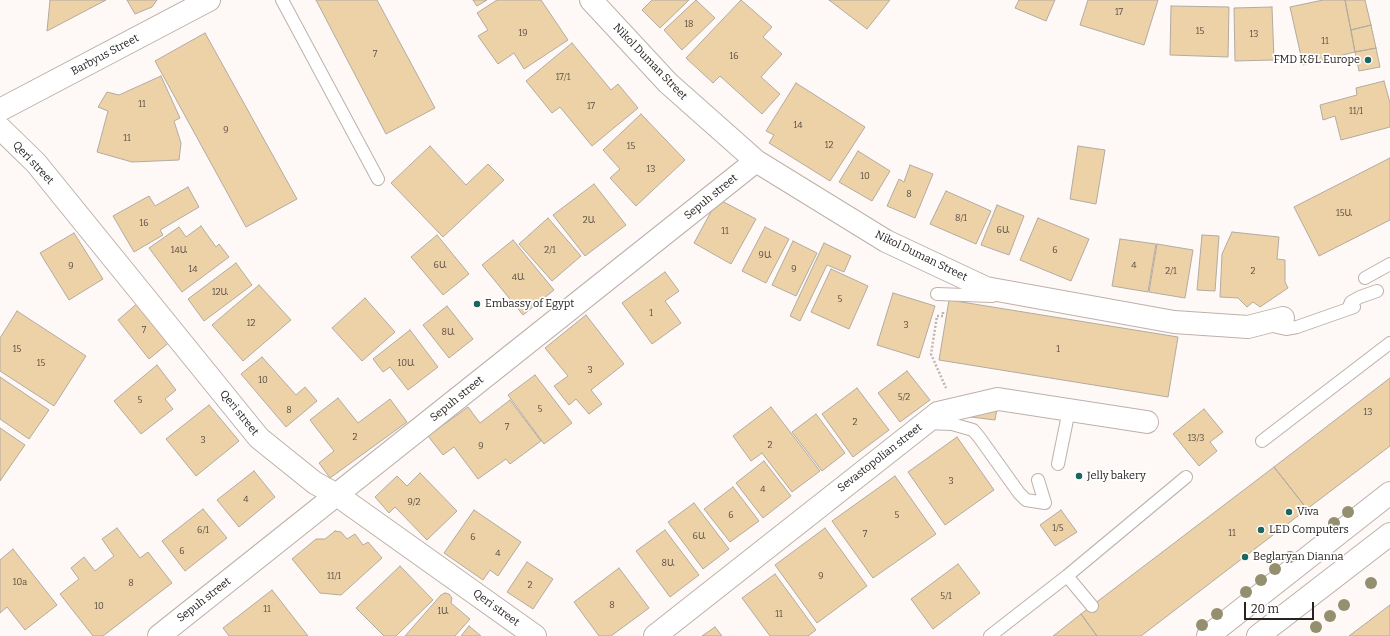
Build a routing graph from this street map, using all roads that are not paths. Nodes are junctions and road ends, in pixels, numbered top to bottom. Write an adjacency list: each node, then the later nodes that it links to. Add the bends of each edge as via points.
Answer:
1 (209, 0): 4 (street, Barbyus Street)
2 (282, 0): 7 (lane)
3 (591, 0): 6 (street, Nikol Duman Street, via 668,83)
4 (0, 110)
5 (0, 128): 23 (street, Qeri street, via 36,163 259,438 315,483)
6 (756, 161): 12 (street, Nikol Duman Street, via 886,241 986,288); 23 (street, Sepuh street)
7 (378, 179)
8 (1390, 264): 9 (lane)
9 (1365, 278)
10 (1376, 291): 13 (lane, via 1351,302 1351,308 1286,329)
11 (937, 294): 12 (lane)
12 (1041, 298): 13 (street, Nikol Duman Street, via 1174,322 1248,326)
13 (1273, 321)
14 (1390, 343): 18 (lane)
15 (1069, 410): 16 (street, Sevastopolian street); 17 (street, Sevastopolian street, via 998,398 938,413); 19 (lane)
16 (1147, 422)
17 (924, 423): 21 (lane, via 952,424 973,430 1019,493 1026,500 1045,503); 30 (street, Sevastopolian street)
18 (1262, 441)
19 (1058, 464)
20 (1186, 477): 26 (lane)
21 (1038, 480)
22 (1390, 493): 24 (street)
23 (337, 495): 28 (street, Sepuh street); 29 (street, Qeri street)
24 (1355, 520): 25 (street, via 1376,523); 32 (street)
25 (1384, 539): 33 (street)
26 (1067, 576): 27 (lane); 31 (lane)
27 (1092, 606)
28 (159, 636)
29 (535, 636)
30 (655, 636)
31 (990, 636)
32 (1208, 636)
33 (1258, 636)

